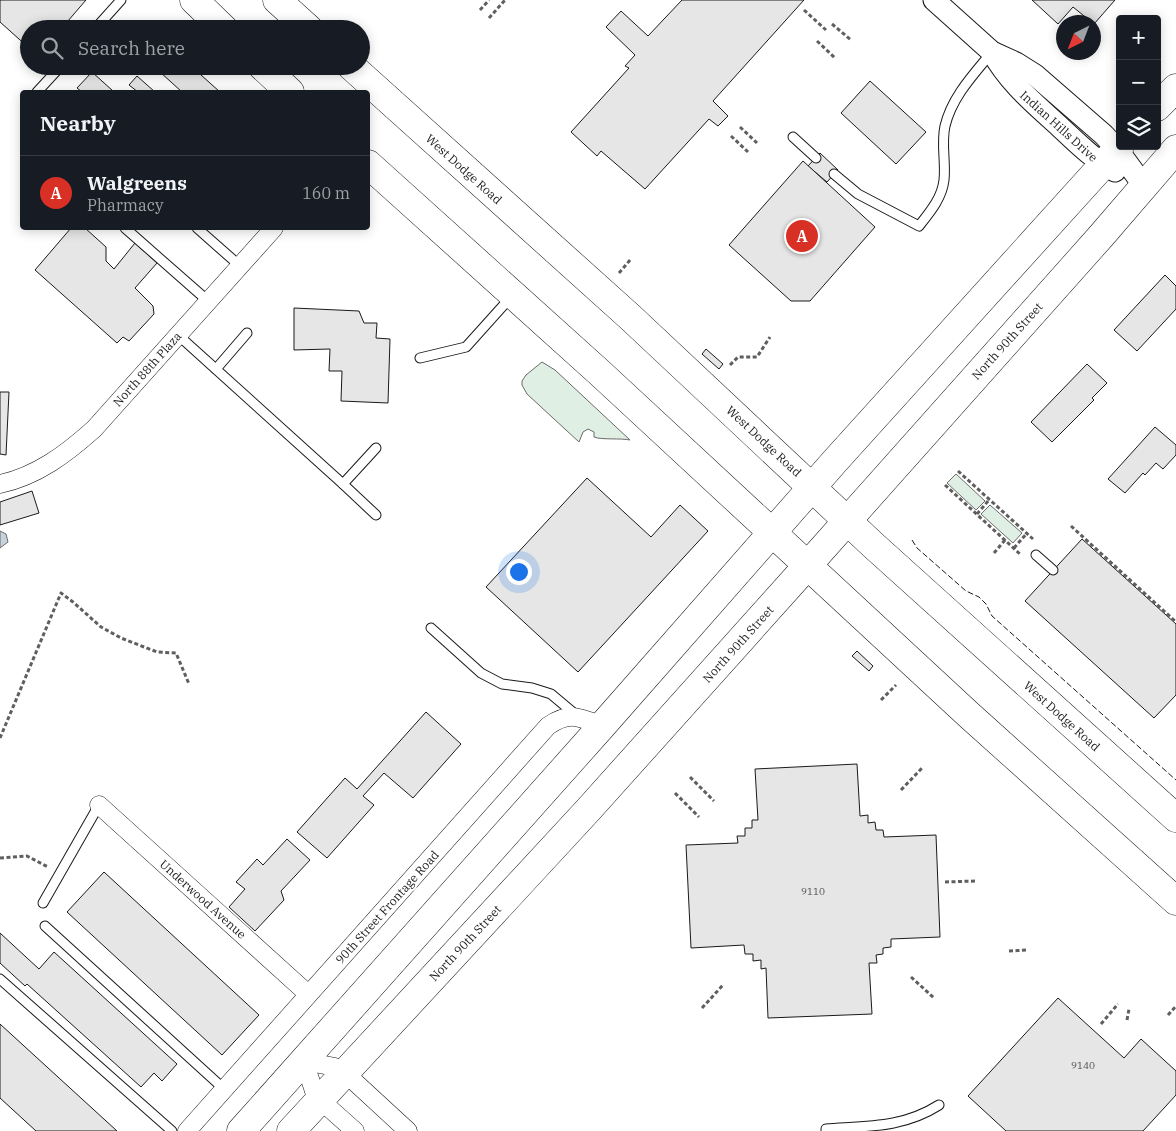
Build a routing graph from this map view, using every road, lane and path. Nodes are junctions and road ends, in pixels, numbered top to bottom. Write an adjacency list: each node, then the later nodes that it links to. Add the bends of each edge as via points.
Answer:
1 (121, 0): 10 (lane)
2 (194, 0): 11 (main road)
3 (278, 0): 12 (main road)
4 (489, 0): 7 (path)
5 (505, 0): 9 (path)
6 (934, 0): 17 (street, Indian Hills Drive)
7 (480, 10)
8 (804, 10): 14 (path)
9 (489, 18)
10 (103, 20)
11 (215, 20)
12 (299, 20)
13 (832, 24): 15 (path)
14 (826, 30)
15 (851, 40)
16 (817, 41): 18 (path)
17 (992, 52): 32 (street, Indian Hills Drive, via 1035,75 1104,135); 35 (lane, via 958,94 950,110 944,132 943,186 934,206 919,226 858,194)
18 (835, 58)
19 (53, 75): 23 (lane)
20 (272, 75): 24 (main road)
21 (361, 75): 56 (main road, West Dodge Road, via 630,317)
22 (1176, 88): 25 (main road)
23 (39, 90)
24 (288, 90)
25 (1159, 105)
26 (740, 127): 29 (path)
27 (731, 136): 31 (path)
28 (793, 137): 33 (lane)
29 (758, 143)
30 (1176, 148): 36 (main road, North 90th Street)
31 (748, 152)
32 (1113, 153): 36 (street, Indian Hills Drive); 56 (main road)
33 (816, 158)
34 (370, 166): 43 (main road)
35 (834, 174)
36 (1144, 186): 60 (main road, North 90th Street)
37 (127, 230): 44 (lane)
38 (200, 230): 41 (lane)
39 (272, 230): 41 (street, North 88th Plaza)
40 (631, 259): 42 (path)
41 (240, 266): 44 (street, North 88th Plaza)
42 (618, 273)
43 (513, 295): 48 (lane, via 466,347); 62 (main road)
44 (208, 301): 46 (street, North 88th Plaza)
45 (247, 333): 50 (lane)
46 (178, 335): 50 (lane); 53 (street, North 88th Plaza, via 94,429 73,447 37,471)
47 (770, 337): 49 (path, via 757,356 738,357)
48 (420, 358)
49 (730, 365)
50 (216, 369): 54 (lane)
51 (376, 448): 54 (lane)
52 (958, 471): 57 (path)
53 (0, 484)
54 (343, 484): 59 (lane)
55 (945, 485): 58 (path)
56 (812, 487): 60 (main road, West Dodge Road); 62 (main road)
57 (990, 500): 58 (path); 63 (path)
58 (977, 514): 65 (path)
59 (376, 515)
60 (848, 521): 70 (main road, North 90th Street); 86 (main road, West Dodge Road)
61 (1071, 526): 72 (path)
62 (772, 533): 70 (main road); 77 (main road)
63 (1027, 533): 64 (path); 66 (path)
64 (1033, 539)
65 (1005, 540): 66 (path); 67 (path)
66 (1014, 548): 68 (path)
67 (994, 553)
68 (1021, 554)
69 (1036, 555): 71 (lane)
70 (808, 566): 91 (main road); 109 (main road, North 90th Street, via 589,809)
71 (1053, 570)
72 (1176, 622)
73 (431, 628): 77 (lane, via 481,673 502,684 551,694)
74 (189, 684): 78 (path, via 176,653 157,652 121,638 101,627 60,593)
75 (896, 685): 76 (path)
76 (882, 700)
77 (590, 721): 99 (street, 90th Street Frontage Road, via 567,717 548,726); 108 (main road)
78 (0, 738)
79 (922, 768): 81 (path)
80 (690, 777): 83 (path)
81 (901, 790)
82 (675, 794): 85 (path)
83 (714, 801)
84 (99, 805): 92 (lane); 99 (street, Underwood Avenue)
85 (700, 817)
86 (1176, 818)
87 (0, 858): 88 (path, via 27,856)
88 (48, 867)
89 (975, 881): 90 (path)
90 (945, 882)
91 (1176, 901)
92 (44, 904)
93 (45, 926): 110 (lane)
94 (1027, 950): 95 (path)
95 (1009, 952)
96 (911, 977): 100 (path)
97 (0, 979): 113 (lane)
98 (723, 985): 103 (path)
99 (308, 994): 110 (street, 90th Street Frontage Road)
100 (934, 998)
101 (1118, 1004): 107 (path)
102 (1176, 1006): 105 (path)
103 (702, 1008)
104 (1129, 1009): 106 (path)
105 (1168, 1015)
106 (1127, 1020)
107 (1101, 1024)
108 (304, 1061): 109 (street); 111 (street); 115 (main road)
109 (344, 1072): 111 (main road, North 90th Street); 118 (street)
110 (224, 1089): 114 (street, 90th Street Frontage Road)
111 (319, 1099): 116 (main road, North 90th Street); 117 (street)
112 (939, 1105): 119 (lane, via 911,1120)
113 (172, 1131)
114 (187, 1131)
115 (241, 1131)
116 (291, 1131)
117 (355, 1131)
118 (408, 1131)
119 (826, 1131)

